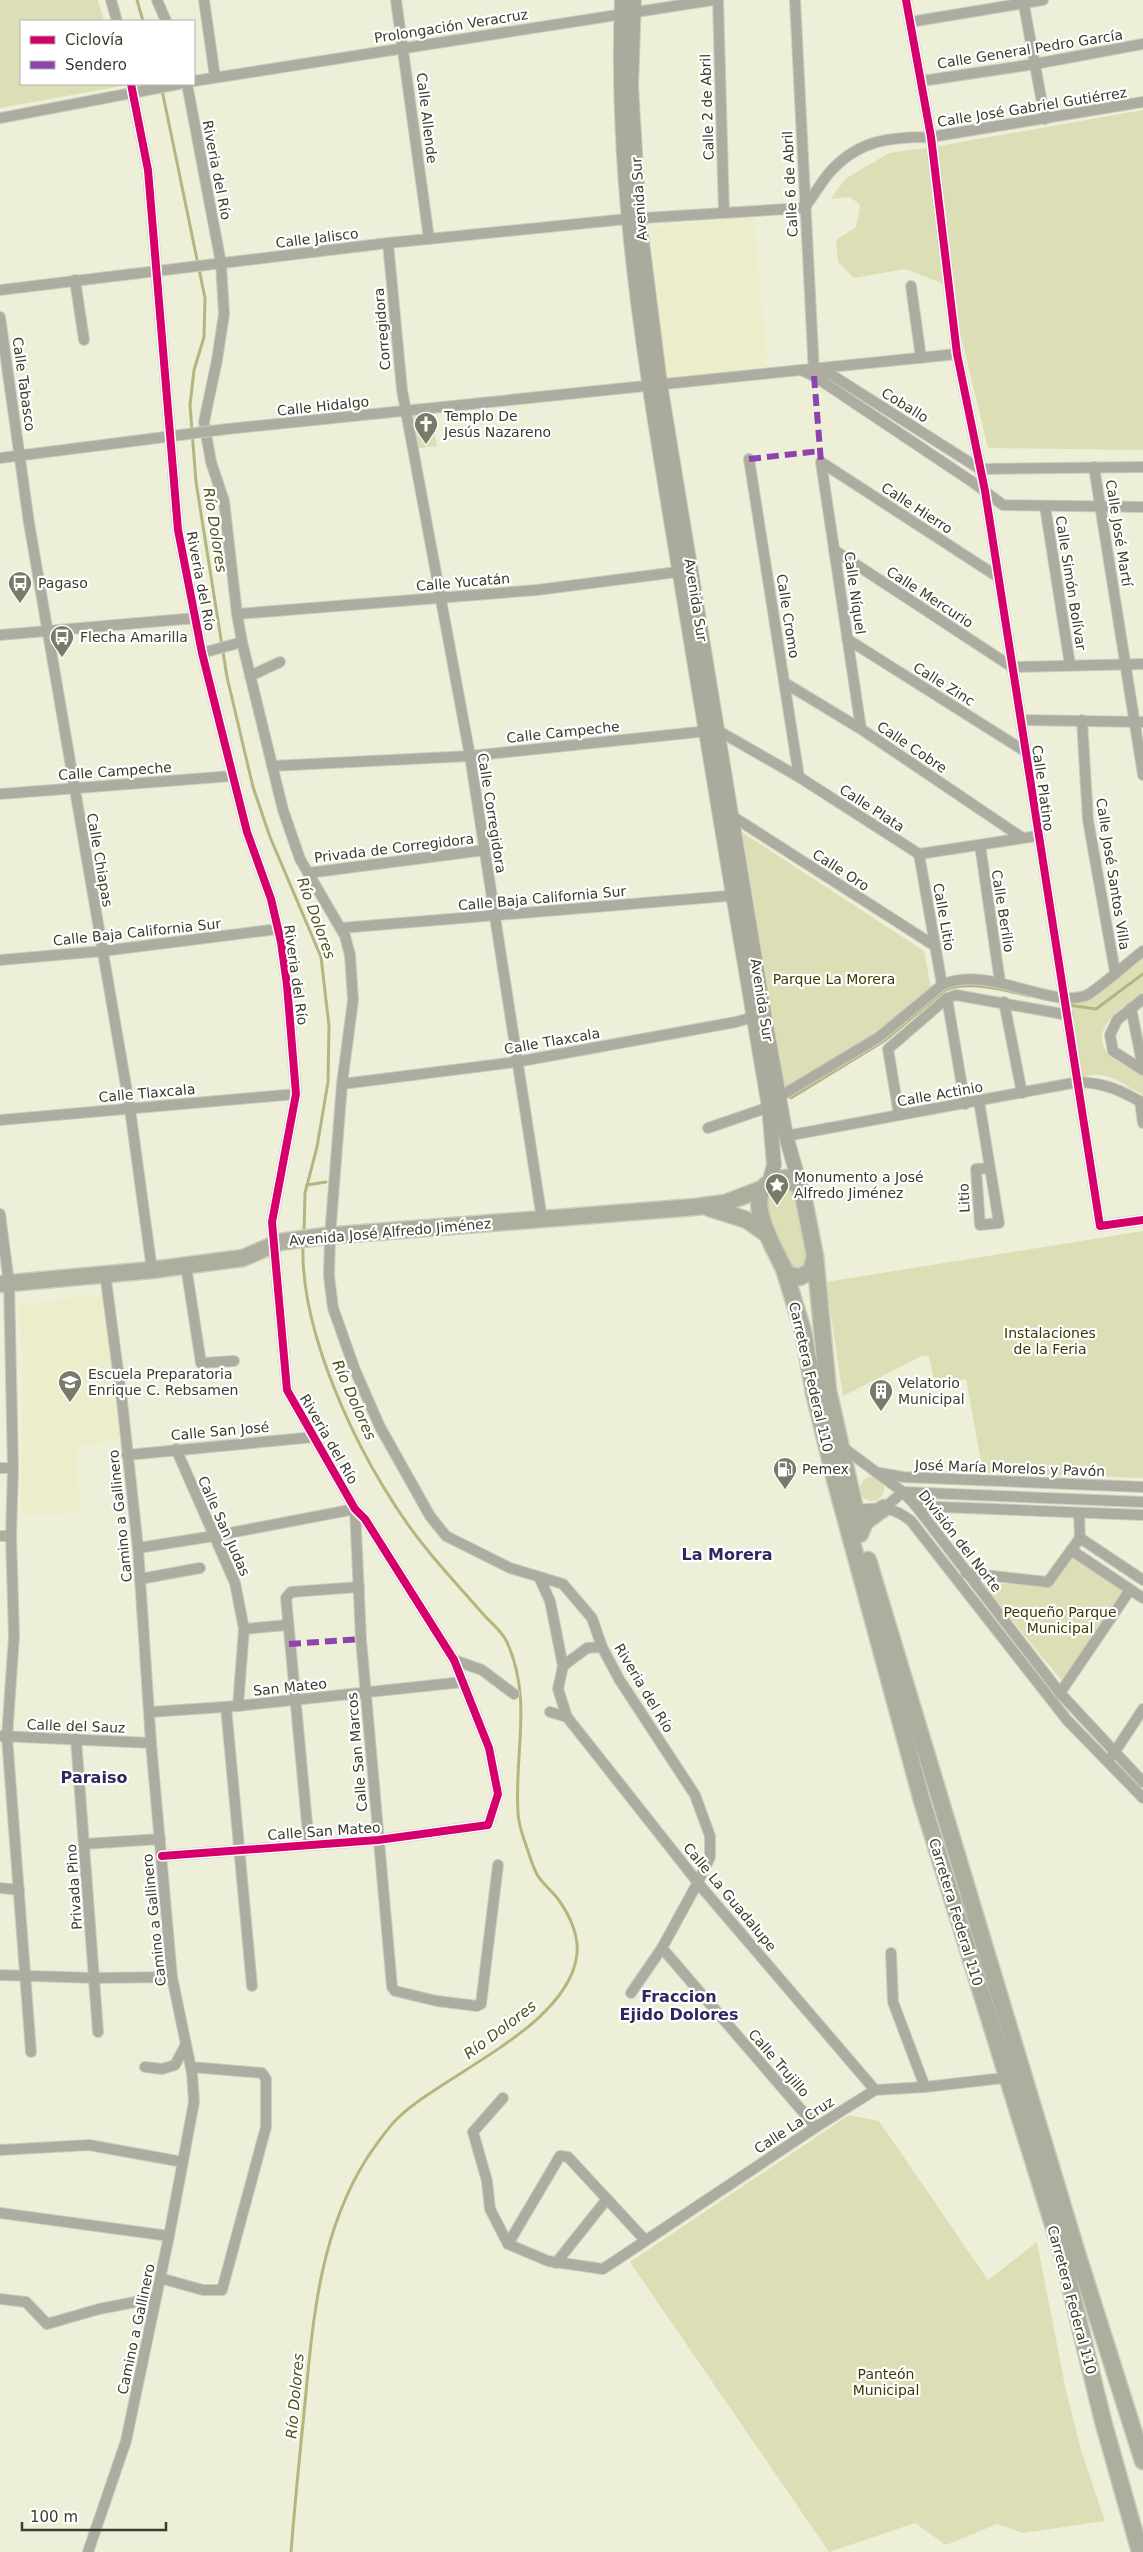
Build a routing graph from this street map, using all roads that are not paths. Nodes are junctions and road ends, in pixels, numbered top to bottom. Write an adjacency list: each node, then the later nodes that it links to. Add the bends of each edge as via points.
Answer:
1 (111, 0): 12 (street)
2 (157, 0): 13 (street)
3 (204, 0): 18 (street)
4 (396, 0): 16 (street, Calle Allende)
5 (713, 0): 11 (street, Prolongación Veracruz)
6 (718, 0): 29 (street, Calle 2 de Abril)
7 (795, 0): 28 (street, Calle 6 de Abril)
8 (906, 0): 14 (street, Calle Platino)
9 (1044, 0): 10 (street)
10 (1023, 2): 14 (street); 17 (street)
11 (628, 6): 16 (street, Prolongación Veracruz); 30 (main road, Avenida Sur, via 620,85)
12 (117, 20)
13 (166, 20)
14 (910, 22): 20 (street, Calle Platino)
15 (1143, 44): 17 (street, Calle General Pedro García)
16 (404, 48): 18 (street, Prolongación Veracruz); 31 (street, Calle Allende)
17 (1035, 64): 20 (street, Calle General Pedro García); 26 (street)
18 (215, 77): 19 (street, Prolongación Veracruz)
19 (195, 81)
20 (922, 81): 27 (street, Calle Platino)
21 (174, 85): 23 (street, via 144,91)
22 (187, 85): 33 (street, Riveria del Río)
23 (132, 89): 25 (street); 34 (street, Riveria del Río, via 148,170)
24 (1143, 102): 26 (street, Calle José Gabriel Gutiérrez)
25 (0, 118)
26 (1045, 119): 27 (street, Calle José Gabriel Gutiérrez)
27 (931, 138): 28 (street, Calle José Gabriel Gutiérrez, via 900,137 854,150 827,175); 40 (street, Calle Platino)
28 (804, 208): 29 (street, Calle Jalisco); 43 (street, Calle 6 de Abril)
29 (724, 213): 30 (street, Calle Jalisco)
30 (633, 218): 31 (street, Calle Jalisco); 45 (main road, Avenida Sur)
31 (429, 239): 32 (street, Calle Jalisco)
32 (388, 243): 33 (street, Calle Jalisco); 46 (street, Corregidora)
33 (221, 263): 34 (street, Calle Jalisco); 62 (street, Riveria del Río, via 224,314 204,422 211,462 224,502)
34 (155, 271): 35 (street, Calle Jalisco); 63 (street, Riveria del Río, via 178,530)
35 (75, 280): 37 (street, Calle Jalisco); 39 (street)
36 (911, 286): 41 (street)
37 (0, 290)
38 (0, 317): 47 (street, Calle Tabasco)
39 (84, 340)
40 (957, 354): 41 (street, Calle Hidalgo); 53 (street, Calle Platino)
41 (921, 358): 42 (street, Calle Hidalgo)
42 (840, 366): 43 (street, Calle Hidalgo); 44 (street)
43 (814, 372): 44 (street, Coballo); 45 (street, Calle Hidalgo, via 801,370); 54 (street, Coballo)
44 (836, 377): 53 (street, Coballo)
45 (654, 385): 46 (street, Calle Hidalgo); 59 (main road, Avenida Sur)
46 (406, 412): 47 (street, Calle Hidalgo, bridge, via 226,429); 61 (street, Calle Corregidora)
47 (20, 456): 48 (street, Calle Hidalgo); 64 (street, Calle Chiapas)
48 (0, 458)
49 (749, 460): 75 (street, Calle Cromo)
50 (821, 462): 58 (street, Calle Níquel); 60 (street, Calle Hierro)
51 (1094, 466): 52 (street); 53 (street); 56 (street, Calle José Martí)
52 (1143, 467)
53 (980, 469): 54 (street, Calle Platino)
54 (985, 491): 55 (street, Coballo, via 1003,506); 60 (street, Calle Platino)
55 (1045, 506): 56 (street, Coballo); 71 (street, Calle Simón Bolívar)
56 (1100, 507): 57 (street, Coballo); 72 (street, Calle José Martí)
57 (1143, 507)
58 (834, 550): 66 (street, Calle Níquel); 73 (street, Calle Mercurio)
59 (686, 571): 61 (street, Calle Yucatán, via 537,590); 80 (main road, Avenida Sur)
60 (998, 577): 73 (street, Calle Platino)
61 (440, 598): 62 (street, Calle Yucatán); 82 (street, Calle Corregidora)
62 (237, 614): 67 (street, Riveria del Río)
63 (196, 618): 64 (street); 68 (street, Riveria del Río)
64 (48, 631): 65 (street); 87 (street, Calle Chiapas)
65 (0, 635)
66 (847, 639): 79 (street, Calle Níquel); 81 (street, Calle Zinc)
67 (239, 643): 68 (street); 74 (street, Riveria del Río)
68 (207, 652): 85 (street, Riveria del Río)
69 (280, 662): 74 (street)
70 (1143, 664): 72 (street)
71 (1070, 665): 72 (street); 73 (street)
72 (1126, 665): 78 (street, Calle José Martí)
73 (1012, 667): 76 (street, Calle Platino)
74 (250, 676): 83 (street, Riveria del Río)
75 (785, 683): 79 (street, Calle Cobre); 86 (street, Calle Cromo)
76 (1021, 720): 77 (street); 81 (street, Calle Platino)
77 (1082, 720): 78 (street); 104 (street, Calle José Santos Villa, via 1088,820)
78 (1139, 722): 84 (street, Calle José Martí)
79 (861, 729): 91 (street, Calle Cobre)
80 (712, 730): 82 (street, Calle Campeche); 86 (street, Calle Plata); 89 (main road, Avenida Sur); 96 (main road, Avenida Sur)
81 (1026, 752): 90 (street, Calle Platino)
82 (470, 756): 83 (street, Calle Campeche); 93 (street, Calle Corregidora)
83 (272, 766): 95 (street, Riveria del Río, via 288,827)
84 (1143, 775)
85 (232, 776): 87 (street, Calle Campeche); 99 (street, Riveria del Río)
86 (799, 777): 94 (street, Calle Plata)
87 (73, 788): 88 (street, Calle Campeche); 102 (street, Calle Chiapas)
88 (0, 794)
89 (732, 816): 96 (main road, Avenida Sur); 100 (street, Calle Oro)
90 (1037, 836): 91 (street); 110 (street, Calle Platino)
91 (1021, 837): 92 (street)
92 (980, 845): 94 (street); 105 (street, Calle Berilio)
93 (484, 850): 95 (street, Privada de Corregidora); 97 (street, Calle Corregidora)
94 (919, 854): 100 (street, Calle Litio)
95 (308, 873): 98 (street, Riveria del Río)
96 (740, 895): 97 (street, Calle Baja California Sur); 112 (main road, Avenida Sur)
97 (495, 916): 98 (street, Calle Baja California Sur); 113 (street, Calle Corregidora)
98 (341, 928): 116 (street, Riveria del Río, via 350,955 353,1000)
99 (278, 929): 102 (street, Calle Baja California Sur); 118 (street, Riveria del Río, via 287,985)
100 (935, 946): 106 (street, Calle Litio)
101 (1143, 951): 104 (street)
102 (103, 952): 103 (street, Calle Baja California Sur); 122 (street, Calle Chiapas)
103 (0, 960)
104 (1115, 972): 110 (street, via 1086,996)
105 (1000, 982): 106 (street, via 952,980); 110 (street)
106 (942, 985): 123 (street, via 879,1037)
107 (947, 998): 109 (street, via 956,995); 121 (street); 124 (street, via 888,1048)
108 (1143, 999): 111 (street)
109 (1004, 1002): 110 (street); 117 (street)
110 (1066, 1006): 115 (street, Calle Platino)
111 (1131, 1008): 114 (street); 114 (street, via 1117,1020 1110,1035 1113,1051)
112 (759, 1015): 113 (street, Calle Tlaxcala, via 736,1022); 123 (main road, Avenida Sur)
113 (516, 1062): 116 (street, Calle Tlaxcala); 134 (street, Calle Corregidora)
114 (1143, 1069)
115 (1078, 1082): 117 (street, Calle Actinio); 120 (street, Calle Actinio, via 1099,1082); 135 (street, Calle Platino, via 1100,1226)
116 (342, 1084): 136 (street, Riveria del Río)
117 (1022, 1093): 119 (street, Calle Actinio)
118 (296, 1094): 122 (street, Calle Tlaxcala); 138 (street, Riveria del Río, via 272,1222)
119 (979, 1101): 121 (street, Calle Actinio); 129 (street, Litio)
120 (1141, 1102): 126 (street)
121 (965, 1104): 124 (street, Calle Actinio)
122 (130, 1109): 125 (street, Calle Tlaxcala); 142 (street, Calle Chiapas)
123 (775, 1110): 127 (street); 128 (main road, Avenida Sur); 130 (main road, Avenida Sur, via 774,1165)
124 (899, 1115): 128 (street, Calle Actinio)
125 (0, 1120)
126 (1143, 1123)
127 (708, 1128)
128 (786, 1136): 131 (main road, Avenida Sur)
129 (990, 1168): 129 (street, Litio, via 999,1222 980,1225 976,1169)
130 (767, 1186): 131 (main road, via 786,1178 799,1186); 132 (main road, via 725,1203); 137 (main road, Carretera Federal 110, via 759,1197 758,1206)
131 (803, 1195): 139 (main road, Carretera Federal 110)
132 (695, 1208): 134 (main road, Avenida José Alfredo Jiménez); 137 (main road, via 724,1211 747,1220)
133 (0, 1214): 144 (street)
134 (542, 1219): 136 (main road, Avenida José Alfredo Jiménez)
135 (1143, 1220)
136 (327, 1236): 138 (main road, Avenida José Alfredo Jiménez); 173 (street, Riveria del Río, via 333,1308 380,1427 430,1516 446,1536 510,1568)
137 (769, 1236): 141 (main road, Carretera Federal 110)
138 (277, 1244): 140 (main road, Avenida José Alfredo Jiménez, via 243,1258); 147 (street, Riveria del Río, via 287,1390)
139 (815, 1256): 141 (main road, via 807,1275 794,1277); 148 (main road, Carretera Federal 110, via 828,1390)
140 (186, 1266): 142 (main road, Avenida José Alfredo Jiménez); 145 (street, via 201,1363)
141 (784, 1269): 146 (main road, Carretera Federal 110, via 803,1331)
142 (152, 1270): 143 (main road, Avenida José Alfredo Jiménez)
143 (104, 1273): 144 (main road, Avenida José Alfredo Jiménez); 150 (street, Camino a Gallinero)
144 (4, 1283): 152 (street)
145 (234, 1361)
146 (814, 1393): 160 (main road, via 822,1408 845,1500); 227 (main road, Carretera Federal 110, via 922,1801)
147 (315, 1437): 149 (street, Calle San José); 159 (street, Riveria del Río)
148 (840, 1446): 153 (street, División del Norte); 160 (main road, Carretera Federal 110)
149 (176, 1449): 150 (street, Calle San José); 166 (street, Calle San Judas)
150 (127, 1455): 168 (street, Camino a Gallinero)
151 (0, 1468): 152 (street)
152 (13, 1468): 165 (street)
153 (876, 1472): 154 (street, José María Morelos y Pavón, via 903,1478); 155 (street, División del Norte)
154 (1143, 1487)
155 (903, 1492): 156 (street, José María Morelos y Pavón); 157 (street, División del Norte); 158 (street)
156 (1143, 1502)
157 (916, 1506): 161 (street); 171 (street, División del Norte)
158 (884, 1508): 160 (street, División del Norte); 163 (main road, via 865,1522); 172 (street, División del Norte, via 898,1511 911,1521)
159 (355, 1509): 166 (street); 176 (street, Calle San Marcos); 182 (street, Riveria del Río, via 365,1519)
160 (855, 1510): 163 (main road, Carretera Federal 110)
161 (1079, 1514): 162 (street); 167 (street)
162 (1143, 1515)
163 (860, 1534): 226 (main road, Carretera Federal 110)
164 (0, 1536): 165 (street)
165 (12, 1536): 195 (street, via 14,1636)
166 (214, 1536): 168 (street); 180 (street, Calle San Judas, via 235,1583)
167 (1080, 1538): 169 (street); 175 (street)
168 (138, 1548): 174 (street, Camino a Gallinero)
169 (1071, 1550): 171 (street, via 1048,1582); 177 (street)
170 (200, 1568): 174 (street)
171 (968, 1573): 172 (street); 186 (street, División del Norte)
172 (953, 1574): 199 (street, División del Norte, via 1067,1720)
173 (539, 1577): 181 (street, Riveria del Río, via 563,1584 592,1618); 183 (street, via 550,1601)
174 (140, 1579): 192 (street, Camino a Gallinero)
175 (1143, 1580)
176 (359, 1587): 179 (street, via 291,1592 286,1598); 185 (street, Calle San Marcos)
177 (1130, 1590): 178 (street); 186 (street)
178 (1143, 1598)
179 (288, 1625): 180 (street); 188 (street)
180 (244, 1629): 189 (street, Calle San Judas)
181 (602, 1647): 183 (street, via 587,1648); 210 (street, Riveria del Río, via 619,1679 695,1795 710,1836 710,1857)
182 (454, 1660): 184 (street, Riveria del Río); 187 (street, via 482,1670)
183 (563, 1666): 194 (street, via 558,1688)
184 (463, 1682): 185 (street, San Mateo); 202 (street, Riveria del Río, via 489,1748 498,1794)
185 (366, 1693): 188 (street, San Mateo); 204 (street, Calle San Marcos)
186 (1060, 1693): 198 (street, División del Norte)
187 (514, 1694)
188 (295, 1700): 189 (street, San Mateo); 206 (street)
189 (238, 1706): 190 (street, San Mateo)
190 (226, 1707): 192 (street, San Mateo); 207 (street)
191 (1143, 1709): 198 (street)
192 (150, 1712): 197 (street, Camino a Gallinero)
193 (550, 1712): 194 (street)
194 (567, 1718): 210 (street, Calle La Guadalupe)
195 (4, 1736): 196 (street, Calle del Sauz); 212 (street)
196 (76, 1739): 197 (street, Calle del Sauz); 205 (street, Privada Pino)
197 (151, 1743): 203 (street, Camino a Gallinero)
198 (1114, 1753): 199 (street); 200 (street, División del Norte)
199 (1108, 1762): 201 (street, División del Norte)
200 (1143, 1782)
201 (1143, 1798)
202 (488, 1825): 204 (street, Calle San Mateo)
203 (160, 1839): 205 (street); 208 (street, Camino a Gallinero)
204 (378, 1840): 206 (street, Calle San Mateo); 209 (street, Calle San Marcos, via 392,1988 396,1992 437,2001 481,2004)
205 (84, 1844): 218 (street, Privada Pino)
206 (309, 1845): 207 (street, Calle San Mateo)
207 (239, 1850): 208 (street, Calle San Mateo); 219 (street)
208 (162, 1856): 217 (street, Camino a Gallinero)
209 (498, 1865)
210 (698, 1882): 213 (street, Riveria del Río); 229 (street, Calle La Guadalupe)
211 (0, 1888): 212 (street)
212 (19, 1890): 216 (street)
213 (662, 1948): 220 (street, Riveria del Río); 231 (street, Calle Trujillo)
214 (891, 1953): 228 (street, via 892,2002)
215 (0, 1975): 216 (street)
216 (26, 1976): 218 (street); 223 (street)
217 (172, 1976): 218 (street); 222 (street, Camino a Gallinero)
218 (94, 1978): 221 (street, Privada Pino)
219 (252, 1986)
220 (631, 1993)
221 (98, 2032)
222 (186, 2043): 224 (street, via 175,2065 162,2069); 225 (street, Camino a Gallinero)
223 (31, 2052)
224 (145, 2066)
225 (191, 2067): 233 (street, Camino a Gallinero, via 194,2102); 240 (street, via 262,2073 266,2079 266,2127 222,2290 203,2290)
226 (1025, 2074): 227 (street, Calle La Cruz); 243 (main road, Carretera Federal 110)
227 (1007, 2078): 228 (street, Calle La Cruz); 244 (main road, Carretera Federal 110, via 1063,2257)
228 (925, 2087): 229 (street, Calle La Cruz)
229 (875, 2090): 231 (street, Calle La Cruz)
230 (503, 2098): 238 (street, via 473,2132 487,2181 490,2209)
231 (816, 2127): 237 (street, Calle La Cruz)
232 (0, 2150): 233 (street, via 89,2145)
233 (183, 2162): 236 (street, Camino a Gallinero)
234 (607, 2199): 237 (street); 238 (street, via 568,2158 560,2156); 239 (street)
235 (0, 2214): 236 (street)
236 (169, 2236): 240 (street, Camino a Gallinero)
237 (644, 2240): 239 (street, Calle La Cruz, via 603,2269)
238 (508, 2244): 239 (street)
239 (556, 2263)
240 (160, 2278): 241 (street, Camino a Gallinero)
241 (156, 2298): 242 (street, via 99,2309 47,2324 26,2302); 246 (street, Camino a Gallinero, via 126,2441)
242 (0, 2299)
243 (1128, 2415): 244 (main road, via 1118,2413); 245 (main road, Carretera Federal 110)
244 (1103, 2421): 247 (main road, Carretera Federal 110)
245 (1143, 2461)
246 (88, 2552)
247 (1140, 2552)

